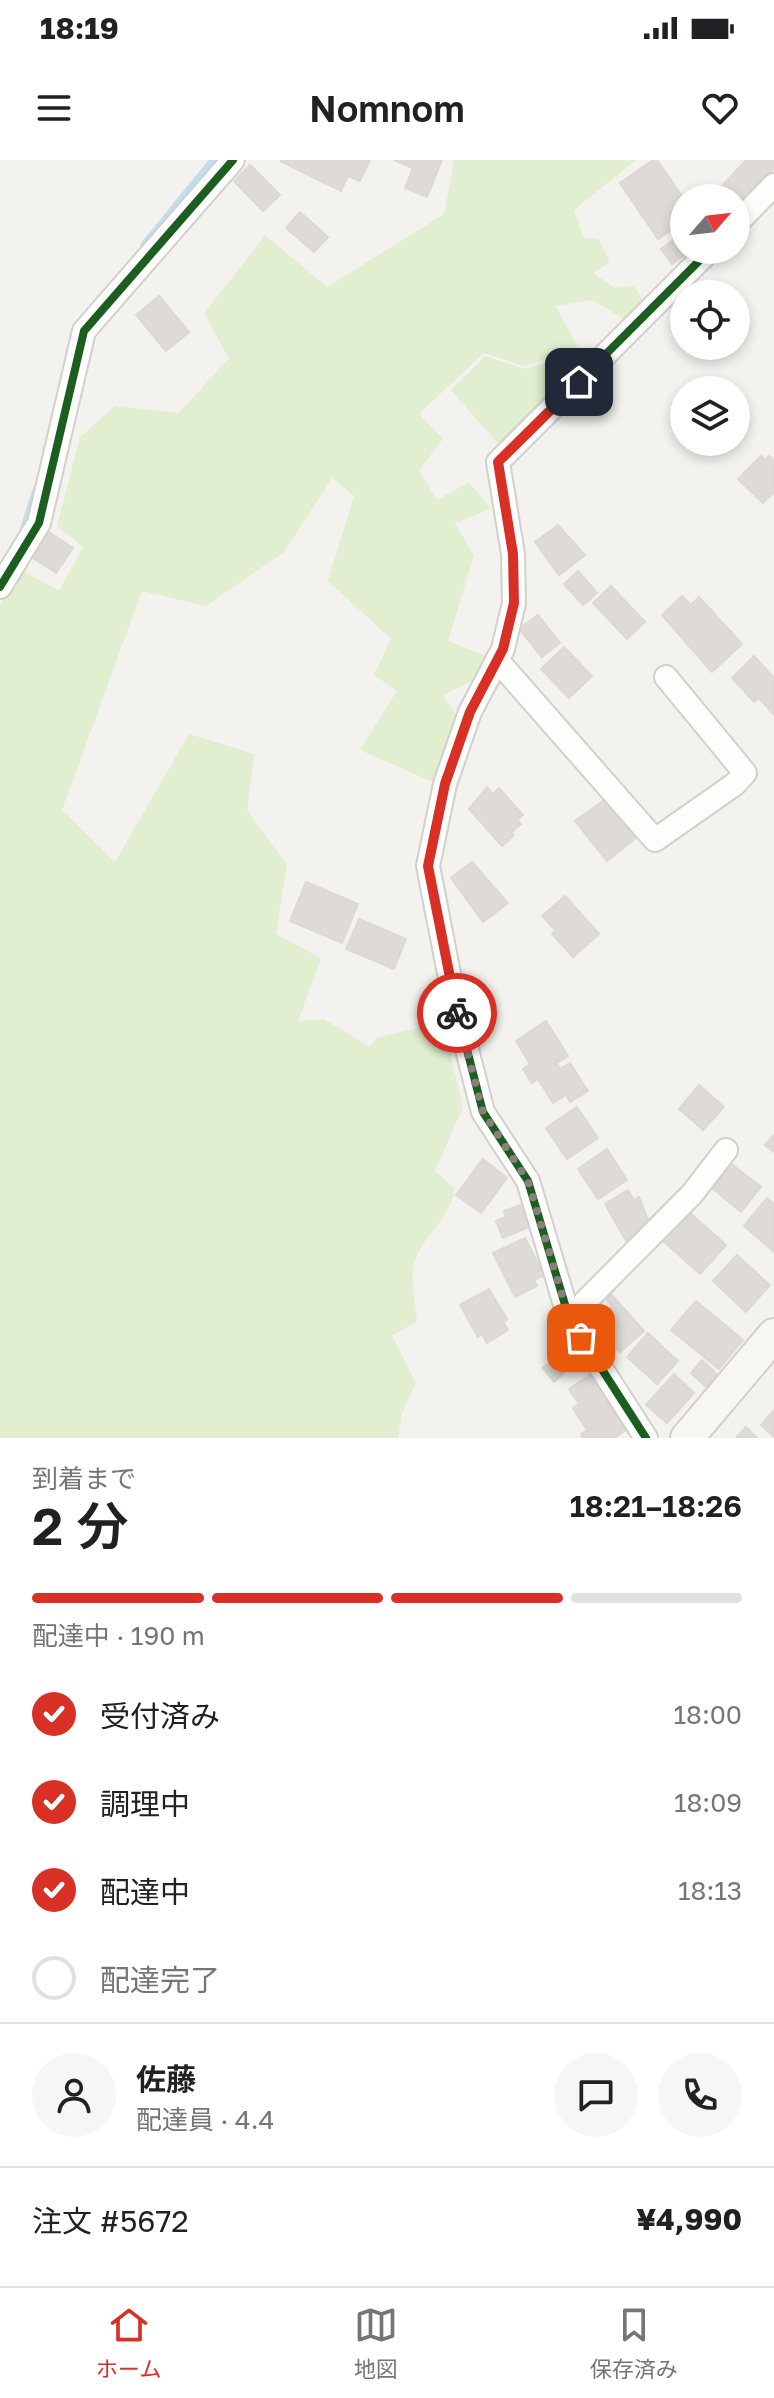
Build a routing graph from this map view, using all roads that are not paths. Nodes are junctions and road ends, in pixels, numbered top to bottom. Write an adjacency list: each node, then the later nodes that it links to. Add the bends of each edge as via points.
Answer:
1 (233, 160): 5 (street, via 84,331 39,523)
2 (774, 185): 3 (street)
3 (750, 210)
4 (696, 264): 6 (street, via 498,462 513,554 514,603)
5 (0, 587)
6 (497, 660): 7 (street, via 655,840 745,773); 9 (street, via 470,712 450,770 428,866 483,1112 528,1181)
7 (666, 677)
8 (726, 1150): 9 (street, via 692,1194)
9 (569, 1318): 11 (street)
10 (774, 1335): 12 (street)
11 (646, 1438)
12 (687, 1438)

